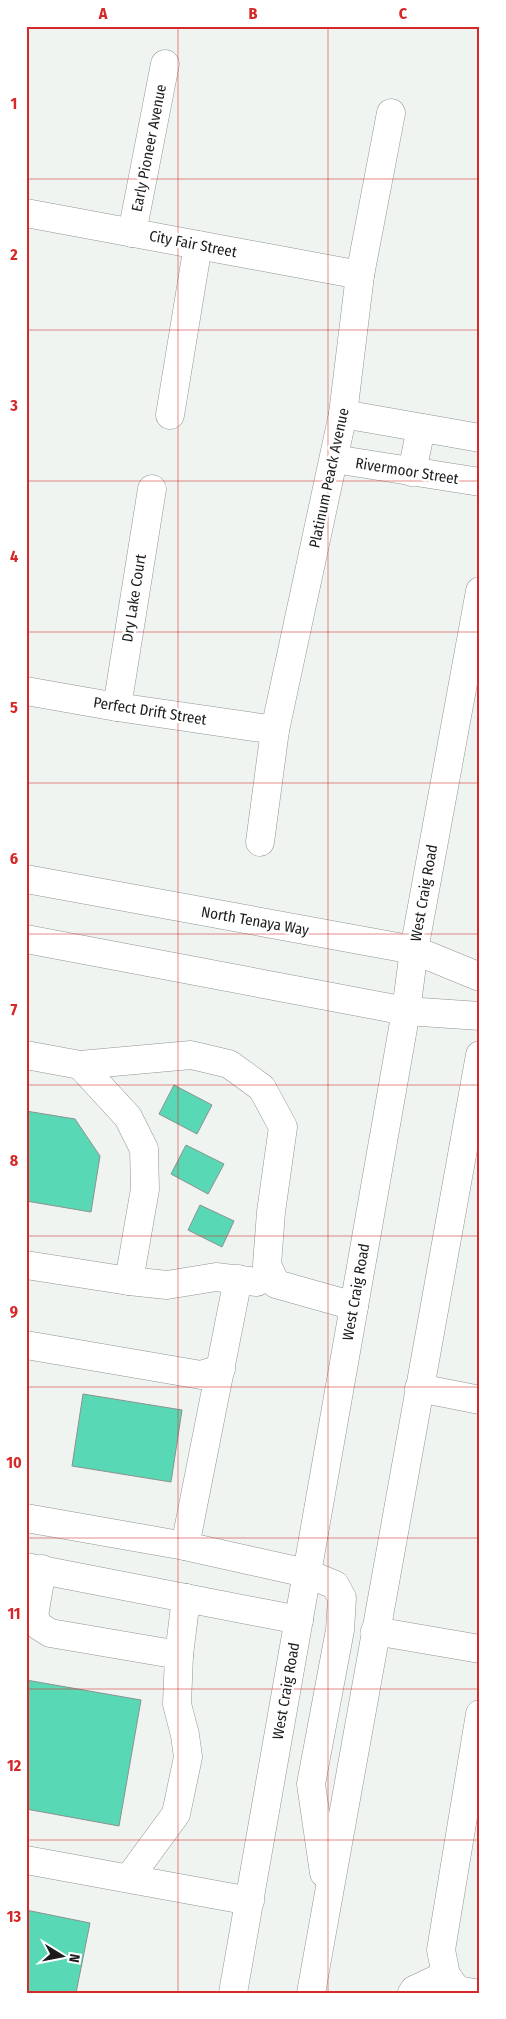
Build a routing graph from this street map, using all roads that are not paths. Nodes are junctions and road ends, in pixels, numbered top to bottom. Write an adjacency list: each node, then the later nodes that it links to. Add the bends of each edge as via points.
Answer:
1 (165, 64): 4 (main road, Early Pioneer Avenue)
2 (391, 113): 6 (main road, Platinum Peack Avenue)
3 (26, 213): 4 (main road, City Fair Street)
4 (132, 233): 5 (main road, City Fair Street)
5 (198, 245): 6 (main road, City Fair Street); 8 (main road)
6 (360, 275): 7 (main road, Platinum Peack Avenue)
7 (343, 414): 9 (main road); 11 (main road, Platinum Peack Avenue)
8 (170, 415)
9 (421, 428): 10 (main road); 12 (main road)
10 (480, 438)
11 (334, 459): 12 (main road, Rivermoor Street); 18 (main road, Platinum Peack Avenue)
12 (412, 472): 13 (main road, Rivermoor Street)
13 (480, 482)
14 (152, 489): 17 (main road, Dry Lake Court)
15 (480, 591): 22 (main road, West Craig Road)
16 (26, 690): 17 (main road, Perfect Drift Street)
17 (117, 706): 18 (main road, Perfect Drift Street)
18 (274, 730): 19 (main road, Platinum Peack Avenue)
19 (260, 842)
20 (26, 879): 22 (main road, North Tenaya Way)
21 (26, 939): 24 (main road)
22 (414, 950): 23 (main road, North Tenaya Way); 24 (main road, West Craig Road)
23 (480, 977)
24 (406, 1011): 25 (main road); 33 (main road, West Craig Road)
25 (480, 1016)
26 (480, 1055): 36 (main road)
27 (26, 1056): 28 (main road)
28 (80, 1065): 31 (main road, via 128,1117 144,1149 145,1189); 32 (main road, via 191,1055 229,1064 262,1088 283,1128 267,1265)
29 (26, 1265): 31 (main road)
30 (238, 1279): 31 (main road, via 216,1277 167,1285); 32 (main road); 35 (main road)
31 (129, 1281)
32 (276, 1284): 33 (main road)
33 (354, 1306): 41 (main road, West Craig Road)
34 (26, 1345): 35 (main road, via 201,1375)
35 (221, 1369): 39 (main road)
36 (419, 1388): 37 (main road); 44 (main road)
37 (480, 1400)
38 (26, 1518): 39 (main road)
39 (185, 1546): 41 (main road)
40 (34, 1568): 42 (main road); 46 (main road, via 34,1616 39,1626 50,1633)
41 (306, 1573): 43 (main road, West Craig Road); 51 (main road, via 335,1585 342,1598 340,1630 311,1784)
42 (186, 1598): 43 (main road); 46 (main road)
43 (299, 1620): 52 (main road, West Craig Road)
44 (375, 1631): 45 (main road); 51 (main road)
45 (478, 1642)
46 (179, 1655): 50 (main road, via 177,1704 188,1758 176,1814)
47 (480, 1714): 48 (main road)
48 (471, 1826): 53 (main road, via 441,1950)
49 (26, 1860): 50 (main road)
50 (129, 1878): 52 (main road)
51 (328, 1896): 55 (main road)
52 (250, 1901): 54 (main road, West Craig Road)
53 (446, 1975): 56 (main road); 57 (main road, via 457,1990)
54 (233, 1993)
55 (311, 1993)
56 (412, 1993)
57 (474, 1993)

